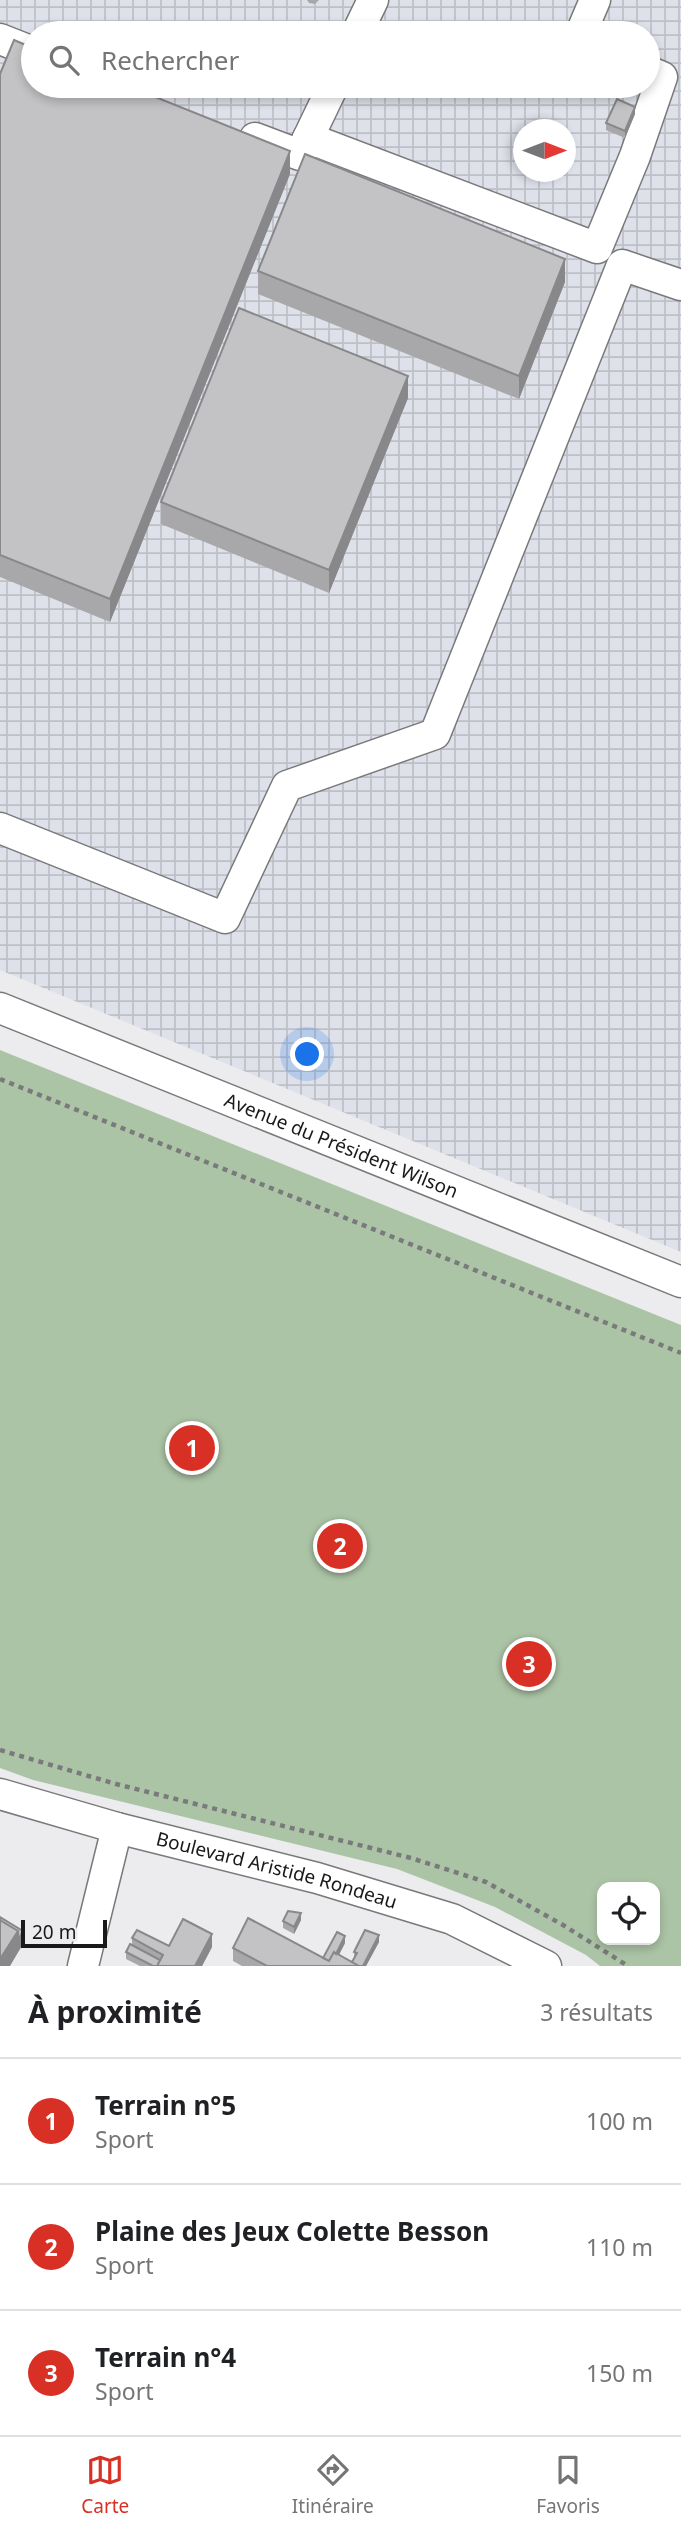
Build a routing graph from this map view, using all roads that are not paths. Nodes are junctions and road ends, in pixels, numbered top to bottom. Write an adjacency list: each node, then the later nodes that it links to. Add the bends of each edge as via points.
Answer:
1 (373, 0): 3 (street)
2 (595, 0): 4 (street)
3 (363, 21)
4 (586, 21)
5 (0, 39): 6 (street)
6 (21, 47)
7 (327, 98): 10 (street)
8 (655, 98): 11 (street)
9 (236, 130): 10 (street, via 300,155)
10 (308, 138): 11 (street)
11 (597, 248): 12 (street)
12 (622, 265): 13 (street); 14 (street, via 435,734 287,786 225,918)
13 (681, 285)
14 (0, 828)
15 (0, 1008): 16 (street, Avenue du Président Wilson)
16 (681, 1282)
17 (0, 1794): 18 (street, Boulevard Aristide Rondeau)
18 (117, 1828): 19 (street); 20 (street, Boulevard Aristide Rondeau, via 317,1878 452,1919)
19 (83, 1966)
20 (546, 1966)

